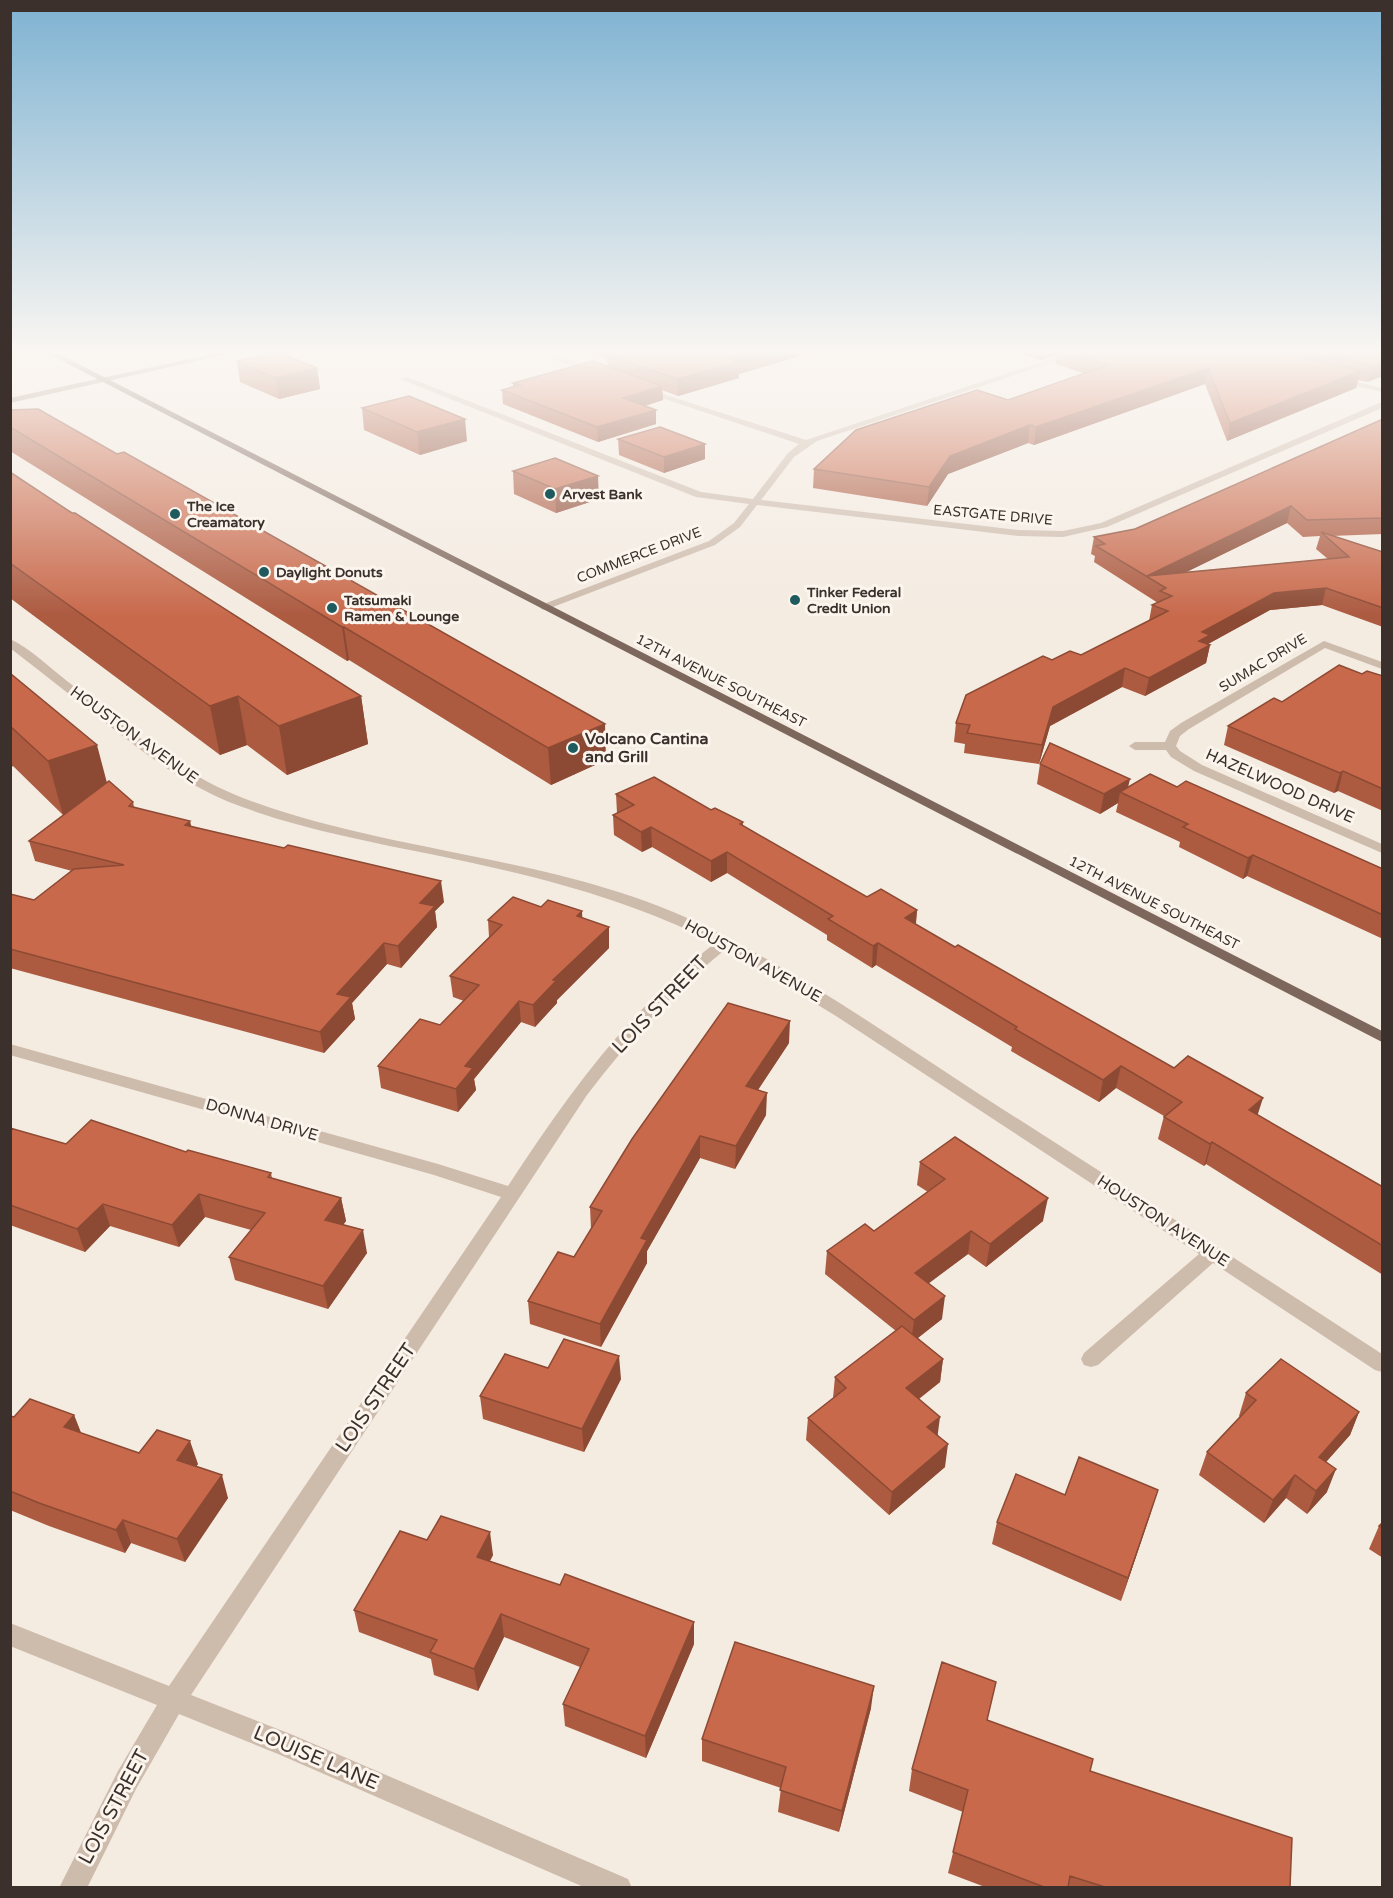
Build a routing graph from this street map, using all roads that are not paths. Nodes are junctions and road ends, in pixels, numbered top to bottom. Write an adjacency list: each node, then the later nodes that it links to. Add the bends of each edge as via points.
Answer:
1 (218, 440): 8 (main road, 12TH AVENUE SOUTHEAST)
2 (558, 440): 7 (street, EASTGATE DRIVE, via 699,495)
3 (794, 440): 6 (street)
4 (816, 440): 6 (street, COMMERCE DRIVE)
5 (1303, 440): 7 (street, EASTGATE DRIVE, via 1104,525 1063,534 1019,533)
6 (806, 443): 7 (street, COMMERCE DRIVE, via 791,455)
7 (756, 502): 8 (street, COMMERCE DRIVE, via 737,525 712,543)
8 (545, 607): 15 (main road, 12TH AVENUE SOUTHEAST)
9 (10, 642): 14 (street, HOUSTON AVENUE, via 159,757 212,790 310,824 605,891)
10 (1383, 666): 12 (street, SUMAC DRIVE, via 1324,644 1185,726 1174,734)
11 (1135, 746): 12 (street)
12 (1170, 746): 13 (street, HAZELWOOD DRIVE, via 1175,754 1198,768)
13 (1383, 849)
14 (726, 942): 17 (street, LOIS STREET, via 698,962 581,1089); 18 (street, HOUSTON AVENUE, via 778,971)
15 (1383, 1037)
16 (10, 1049): 17 (street, DONNA DRIVE)
17 (513, 1194): 22 (street, LOIS STREET)
18 (1212, 1253): 19 (street); 20 (street, HOUSTON AVENUE)
19 (1091, 1359)
20 (1383, 1364)
21 (10, 1634): 22 (street, LOUISE LANE)
22 (174, 1699): 23 (street, LOIS STREET); 24 (street, LOUISE LANE)
23 (72, 1887)
24 (619, 1887)

